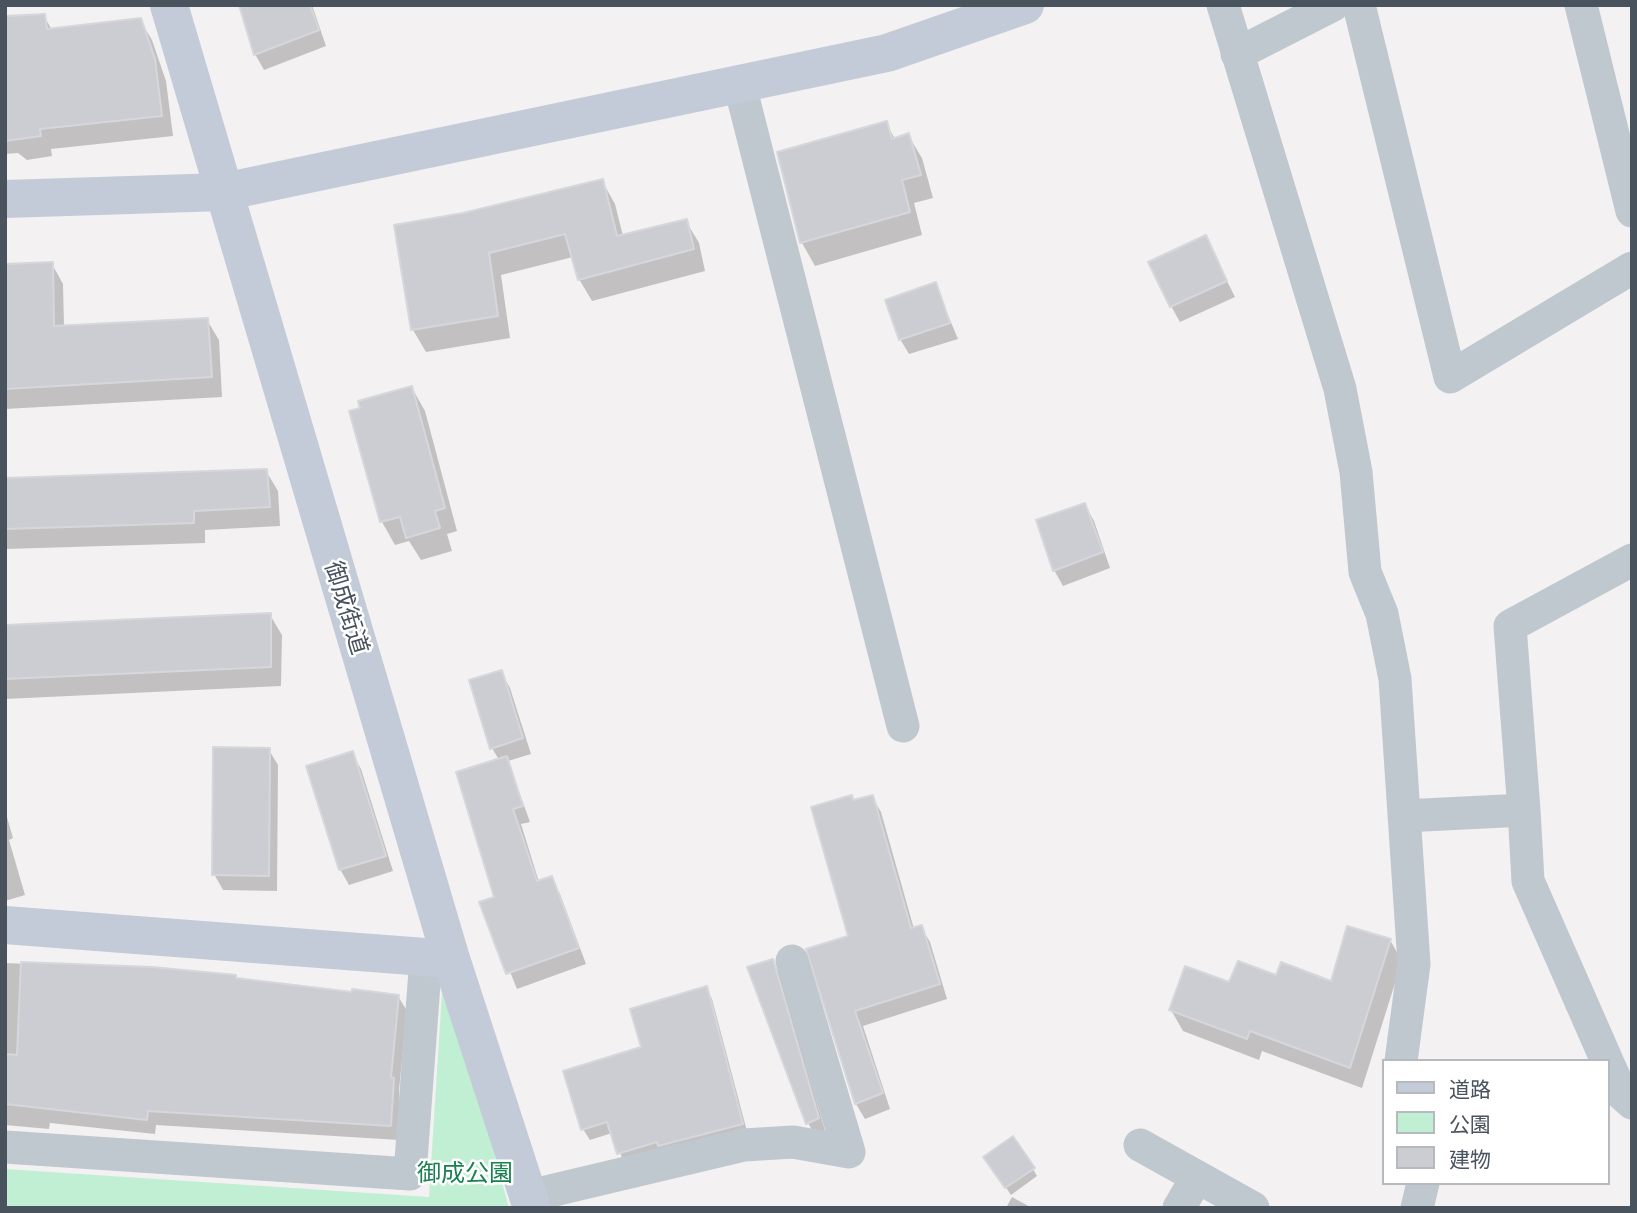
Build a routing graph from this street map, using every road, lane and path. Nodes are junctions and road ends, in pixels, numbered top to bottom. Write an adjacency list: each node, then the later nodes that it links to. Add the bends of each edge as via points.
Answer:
1 (169, 5): 9 (street, 御成街道)
2 (1025, 5): 8 (street, via 887,53)
3 (1223, 5): 7 (street)
4 (1333, 5): 7 (street)
5 (1359, 5): 12 (street, via 1450,376)
6 (1581, 5): 11 (street)
7 (1237, 54): 16 (street, via 1340,389 1356,472 1366,572 1382,614 1395,679)
8 (739, 82): 9 (street); 14 (street)
9 (223, 191): 10 (street); 18 (street, 御成街道)
10 (5, 199)
11 (1632, 211)
12 (1632, 268)
13 (1632, 560): 15 (street, via 1510,626)
14 (903, 726)
15 (1524, 810): 16 (street); 21 (street, via 1528,881)
16 (1404, 816): 20 (street, via 1413,964)
17 (5, 925): 18 (street)
18 (438, 958): 25 (street, via 410,1174); 28 (street, 御成街道)
19 (792, 961): 28 (street, via 849,1152 793,1142 744,1145)
20 (1401, 1059)
21 (1606, 1059)
22 (1609, 1065): 23 (street, via 1622,1094)
23 (1632, 1103)
24 (1140, 1145): 26 (street)
25 (5, 1147)
26 (1197, 1177): 29 (street); 30 (street)
27 (1423, 1185): 31 (street)
28 (530, 1202)
29 (1179, 1208)
30 (1253, 1208)
31 (1417, 1208)

